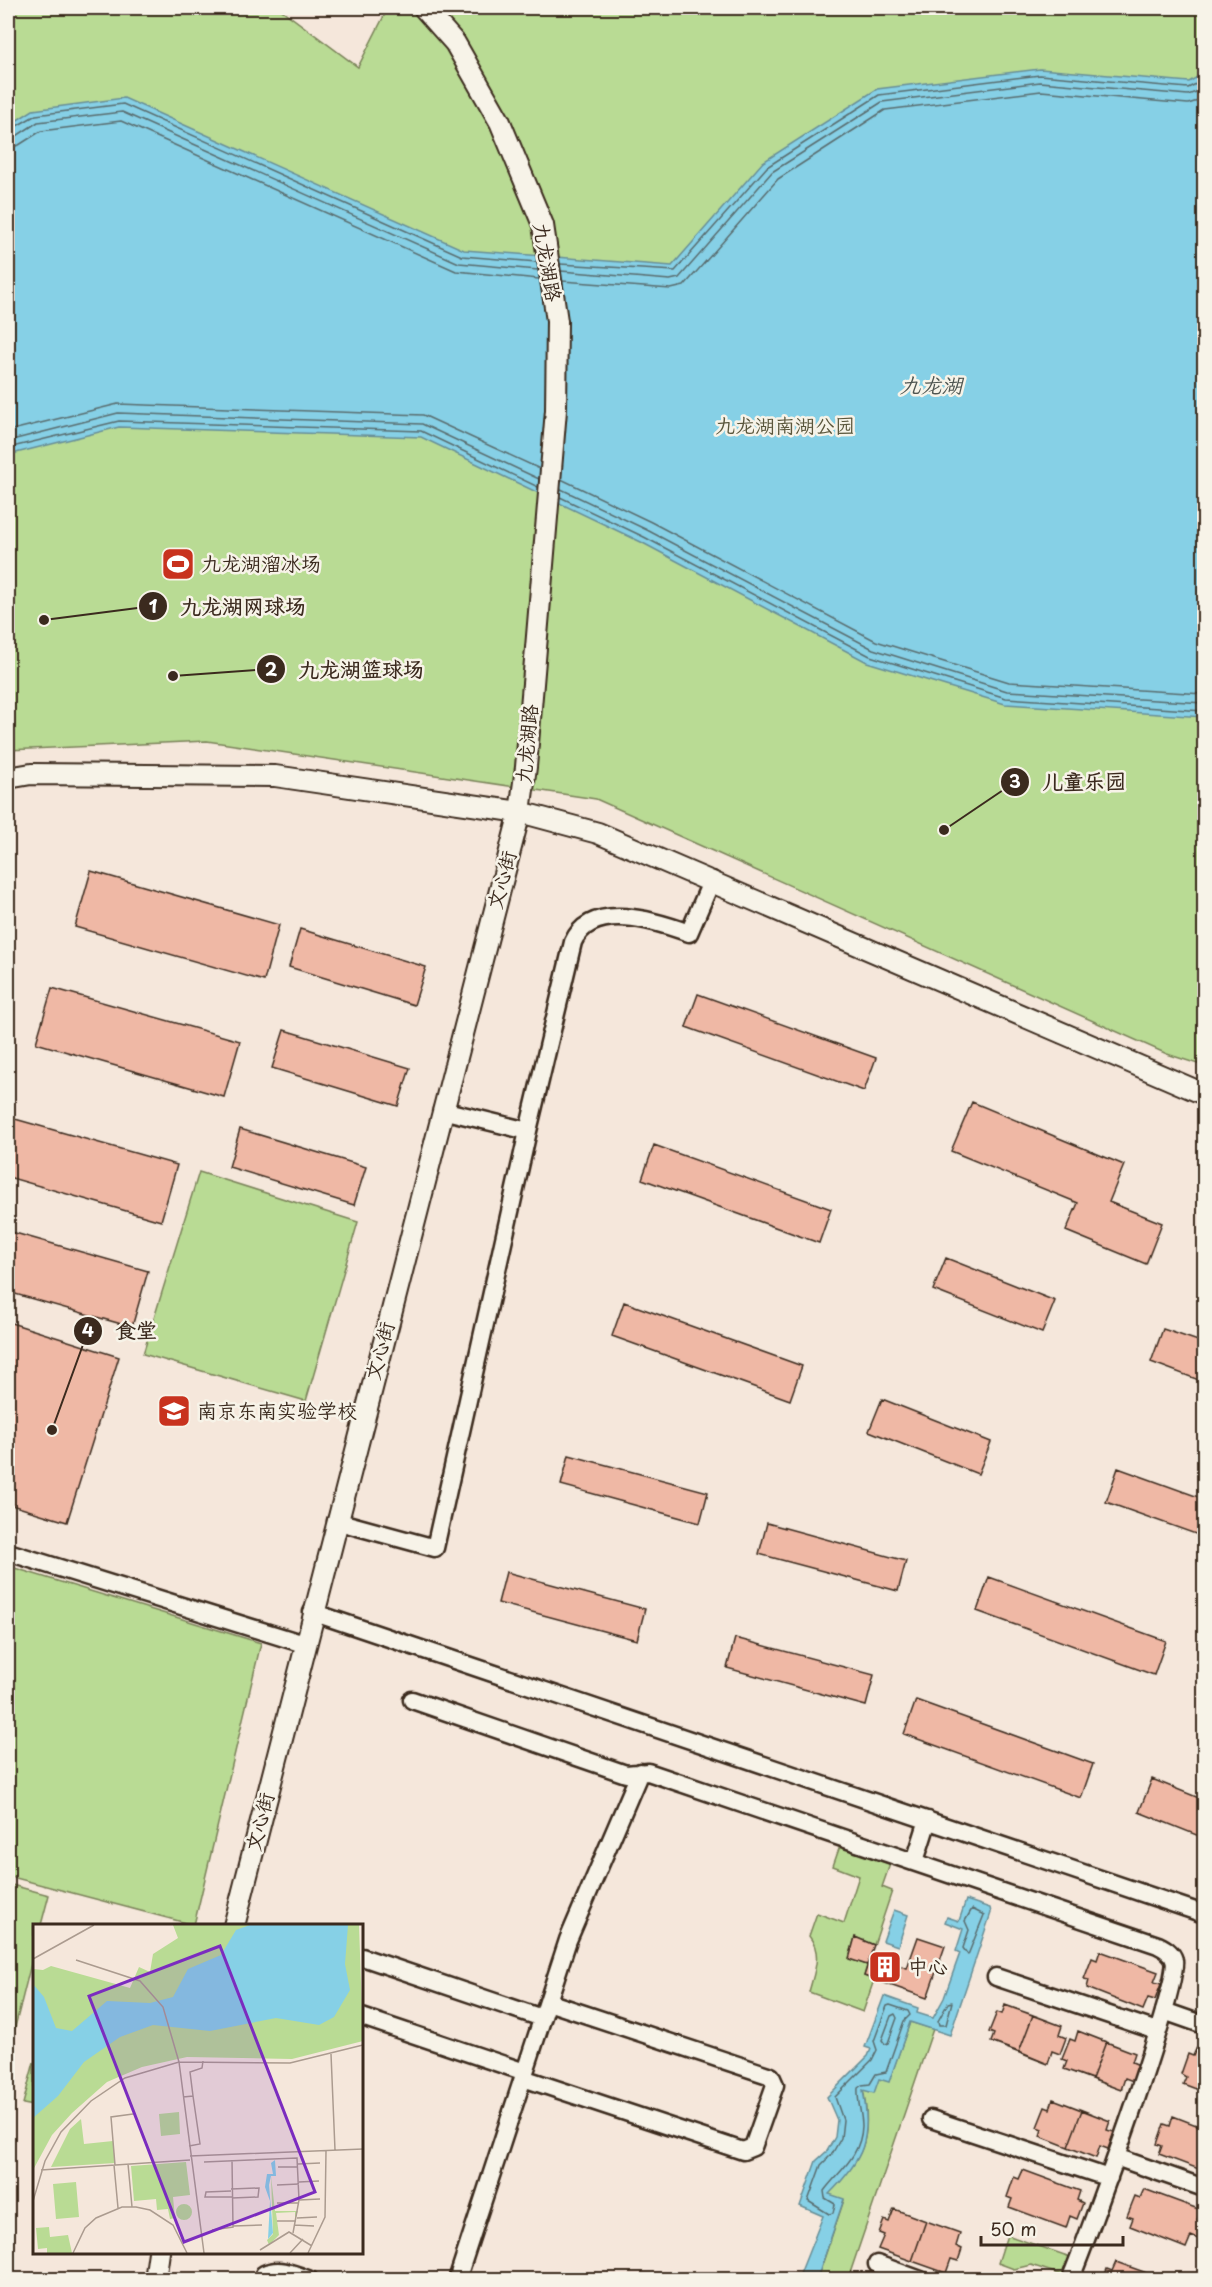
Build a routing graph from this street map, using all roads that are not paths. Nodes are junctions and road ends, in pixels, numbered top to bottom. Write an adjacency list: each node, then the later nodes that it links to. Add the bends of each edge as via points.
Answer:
1 (424, 8): 3 (street, 九龙湖路, via 455,43 500,122 543,225 557,321 556,410)
2 (8, 778): 3 (street, via 31,774 275,776)
3 (520, 812): 4 (street, via 598,833); 6 (street, 文心街)
4 (712, 880): 5 (street); 7 (street, via 689,933 629,917 602,918 579,929)
5 (1204, 1094)
6 (442, 1110): 7 (street); 8 (street, 文心街)
7 (528, 1131): 8 (street, via 435,1548)
8 (336, 1521): 10 (street, 文心街)
9 (8, 1552): 11 (street)
10 (312, 1612): 11 (street, 文心街); 14 (street)
11 (304, 1644): 17 (street, 文心街)
12 (412, 1700): 13 (street, via 626,1774)
13 (640, 1772): 15 (street); 20 (street, via 568,1940)
14 (928, 1820): 15 (street); 16 (street)
15 (915, 1861): 21 (street, via 1158,1944 1175,1960)
16 (1204, 1914)
17 (234, 1924)
18 (363, 1957): 20 (street)
19 (996, 1977): 24 (street)
20 (545, 2010): 25 (street); 25 (street, via 771,2076 775,2085 753,2146 743,2151)
21 (1164, 2011): 23 (street); 24 (street)
22 (363, 2017): 25 (street)
23 (1204, 2025)
24 (1157, 2031): 27 (street)
25 (524, 2075): 35 (street)
26 (931, 2119): 28 (street)
27 (1116, 2157): 28 (street); 29 (street)
28 (1109, 2178): 37 (street)
29 (1204, 2188)
30 (159, 2254): 33 (street)
31 (877, 2264): 36 (street)
32 (264, 2274): 34 (street, via 286,2271)
33 (155, 2280)
34 (310, 2280)
35 (457, 2280)
36 (921, 2280)
37 (1070, 2280)

